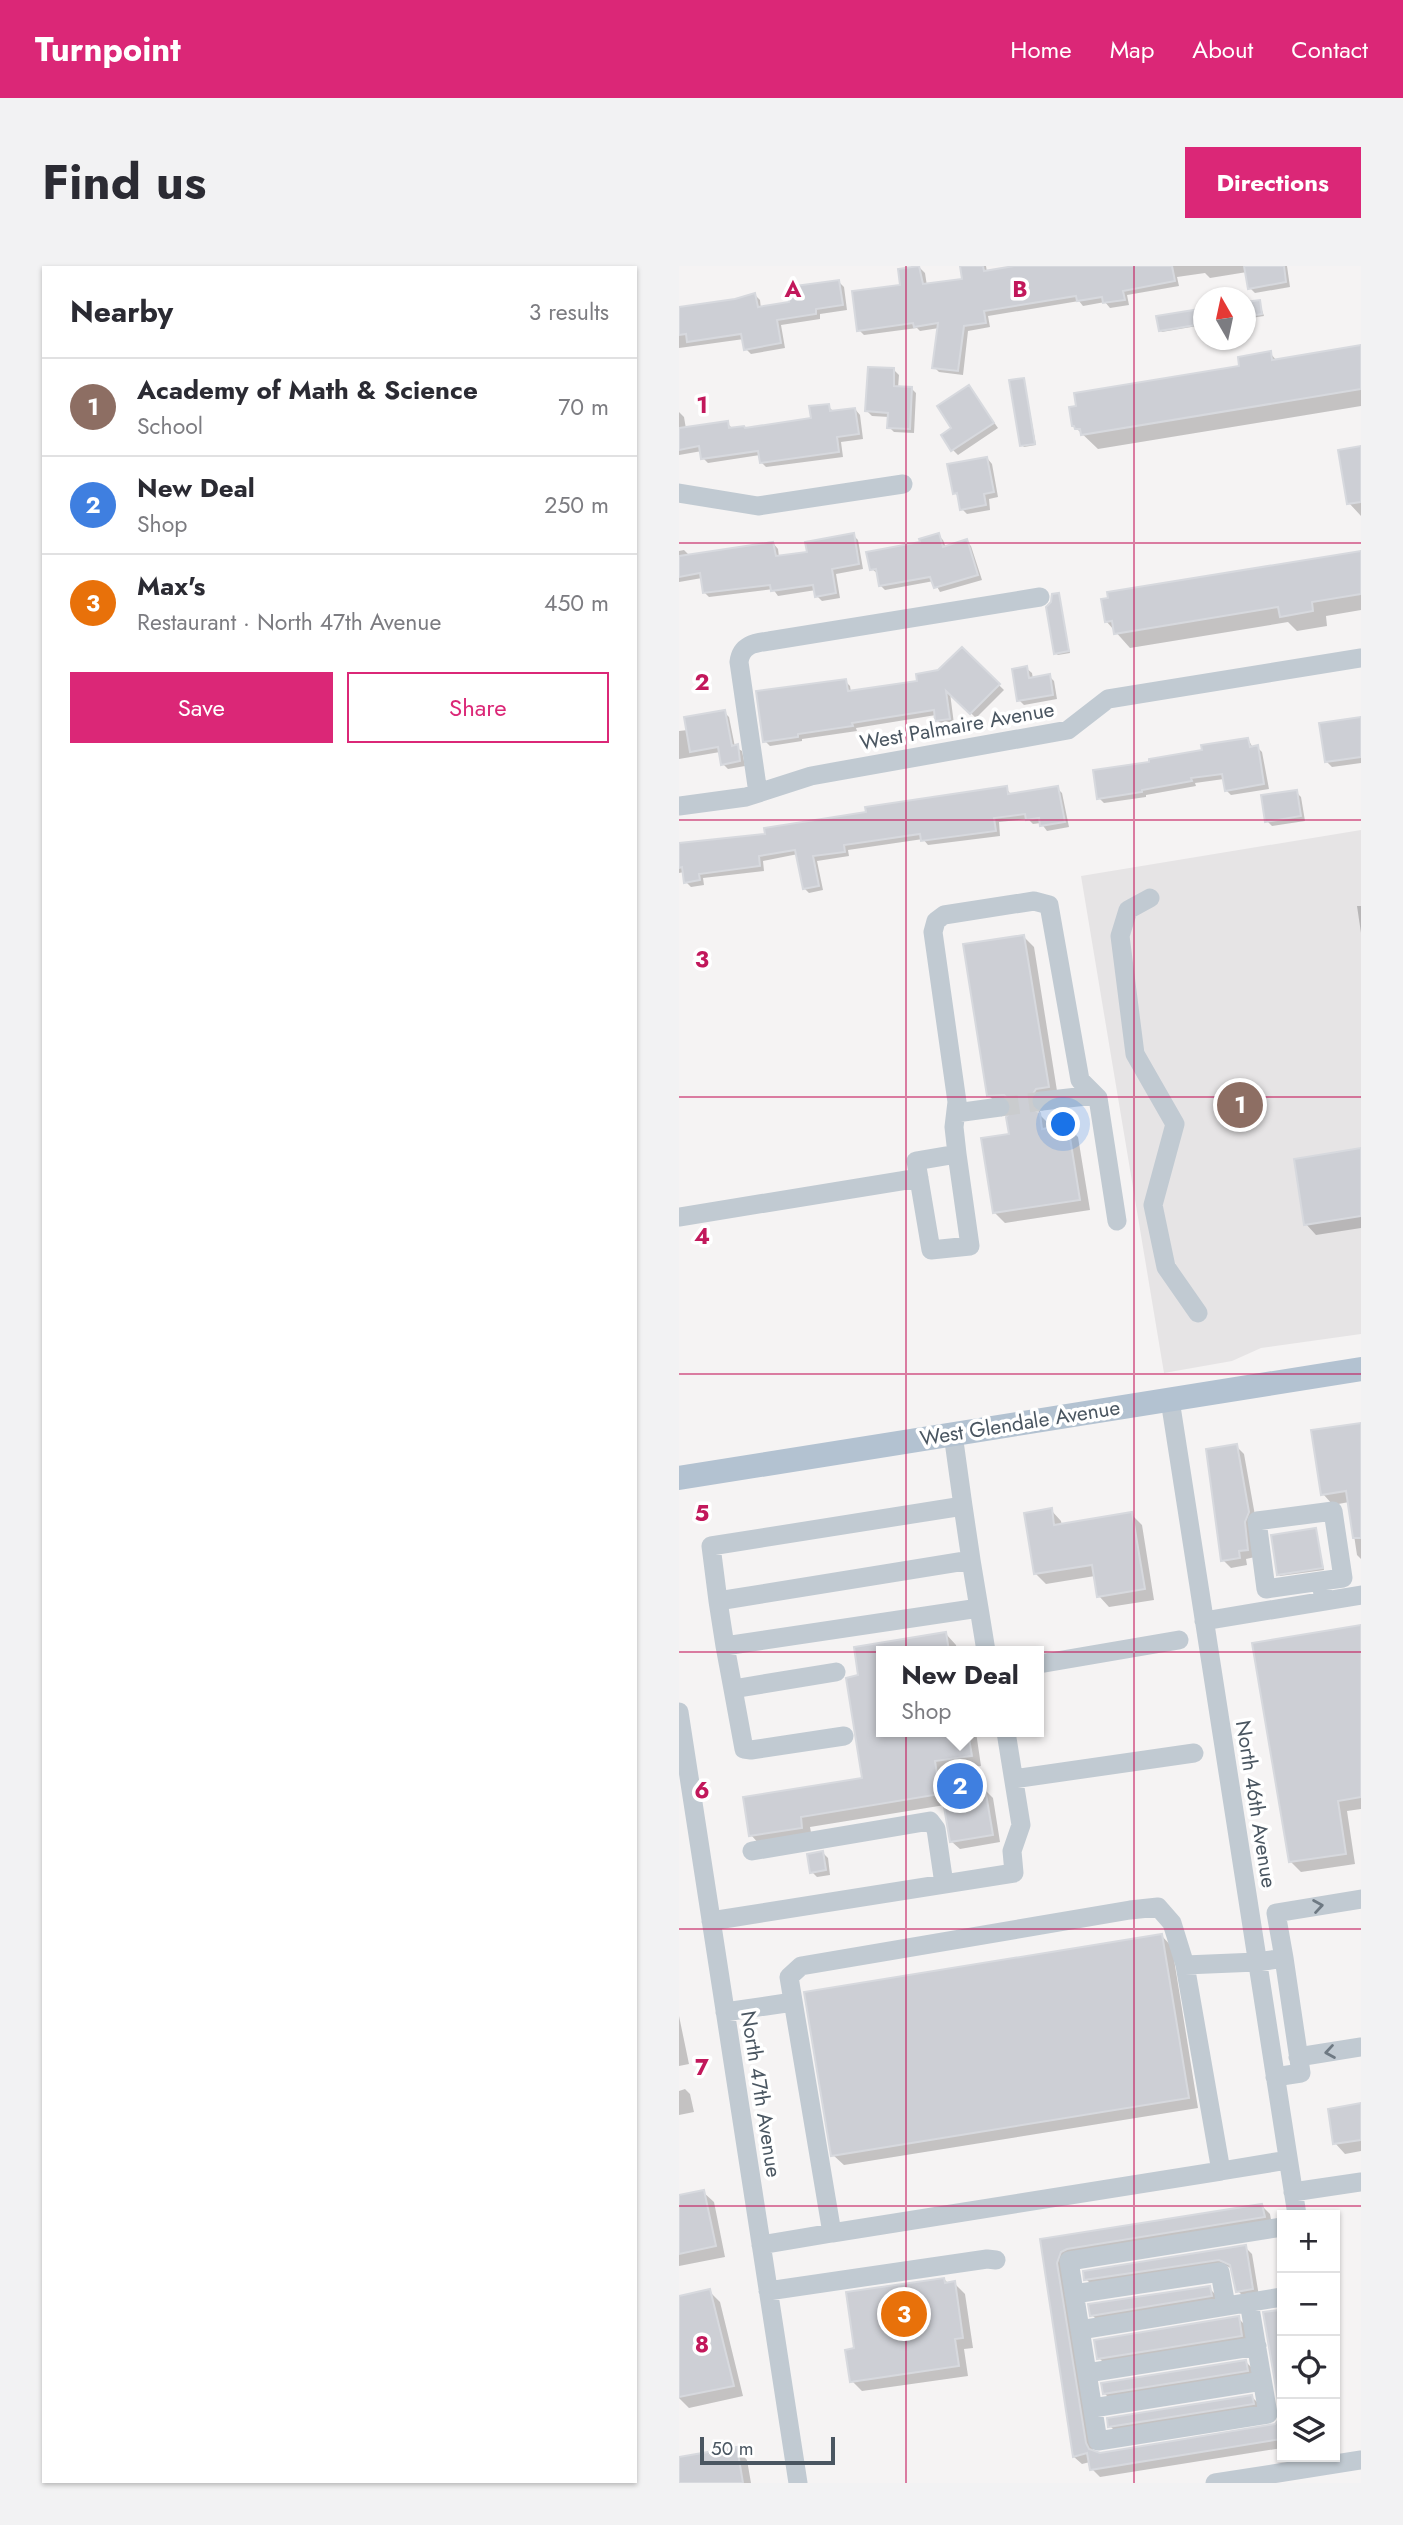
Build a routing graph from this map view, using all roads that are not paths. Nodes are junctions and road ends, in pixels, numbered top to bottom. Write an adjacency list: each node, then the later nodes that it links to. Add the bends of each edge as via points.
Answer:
1 (903, 484): 2 (street, via 758,506)
2 (679, 493)
3 (1040, 597): 5 (street, via 744,648 739,662)
4 (1361, 657): 5 (street, West Palmaire Avenue, via 1108,699 1068,730 811,775)
5 (758, 793): 6 (street, West Palmaire Avenue)
6 (679, 806)
7 (1150, 898): 16 (street, via 1129,910 1121,936 1135,1054 1175,1124 1153,1205 1166,1267)
8 (1095, 1095): 9 (street); 11 (street, via 1080,1080 1049,905 1034,901 944,915 936,921 933,932); 15 (street)
9 (1042, 1101)
10 (1000, 1107): 11 (street)
11 (956, 1113): 12 (street)
12 (957, 1154): 13 (street, via 916,1161); 13 (street, via 970,1246 931,1250)
13 (919, 1178): 14 (street)
14 (679, 1217)
15 (1117, 1221)
16 (1198, 1313)
17 (1361, 1369): 18 (main road, West Glendale Avenue)
18 (1170, 1399): 19 (main road, West Glendale Avenue); 28 (street, North 46th Avenue)
19 (953, 1434): 20 (main road, West Glendale Avenue); 21 (street)
20 (679, 1478)
21 (963, 1506): 22 (street); 25 (street, via 711,1546)
22 (971, 1560): 25 (street); 27 (street)
23 (1321, 1581): 23 (street, via 1266,1589 1257,1521 1333,1511 1343,1578); 26 (street)
24 (1361, 1595): 26 (street)
25 (719, 1601): 30 (street)
26 (1324, 1601): 28 (street)
27 (979, 1608): 30 (street); 31 (street)
28 (1204, 1621): 45 (street, North 46th Avenue)
29 (1179, 1640): 32 (street)
30 (725, 1646): 34 (street)
31 (985, 1646)
32 (1044, 1663)
33 (836, 1672): 34 (street)
34 (733, 1689): 36 (street, via 744,1749)
35 (679, 1712): 43 (street, North 47th Avenue)
36 (844, 1736)
37 (1007, 1737): 39 (street)
38 (1194, 1753): 39 (street)
39 (1014, 1779): 41 (street, via 1021,1825 1012,1851 1014,1873)
40 (752, 1851): 41 (street, via 930,1821 936,1829)
41 (944, 1884): 43 (street)
42 (1361, 1899): 44 (street, one-way to 42, via 1276,1913)
43 (711, 1921): 48 (street, North 47th Avenue)
44 (1283, 1958): 45 (street); 50 (street)
45 (1257, 1962): 46 (street); 51 (street, North 46th Avenue)
46 (1185, 1965): 47 (street, via 1172,1923 1158,1907 801,1966 789,1977); 53 (street)
47 (793, 2002): 48 (street); 58 (street)
48 (725, 2012): 59 (street, North 47th Avenue)
49 (1361, 2047): 50 (street, one-way to 50)
50 (1298, 2057): 51 (street, via 1301,2073)
51 (1275, 2077): 52 (street, North 46th Avenue)
52 (1288, 2160): 53 (street); 55 (street, North 46th Avenue)
53 (1221, 2171): 58 (street)
54 (1361, 2182): 55 (street)
55 (1293, 2192): 56 (street, North 46th Avenue)
56 (1296, 2210)
57 (1277, 2228): 62 (street, via 1069,2261)
58 (832, 2233): 59 (street)
59 (761, 2245): 61 (street, North 47th Avenue)
60 (996, 2260): 61 (street)
61 (768, 2291): 73 (street, North 47th Avenue)
62 (1075, 2294): 65 (street, via 1220,2272); 66 (street)
63 (1277, 2298): 64 (street)
64 (1249, 2302): 65 (street); 67 (street)
65 (1226, 2306): 66 (street)
66 (1080, 2330): 68 (street)
67 (1257, 2346): 68 (street); 69 (street)
68 (1087, 2373): 70 (street)
69 (1262, 2381): 70 (street); 70 (street, via 1268,2414 1098,2441)
70 (1093, 2408)
71 (1361, 2460): 72 (street)
72 (1332, 2467): 74 (street)
73 (798, 2483)
74 (1215, 2483)

